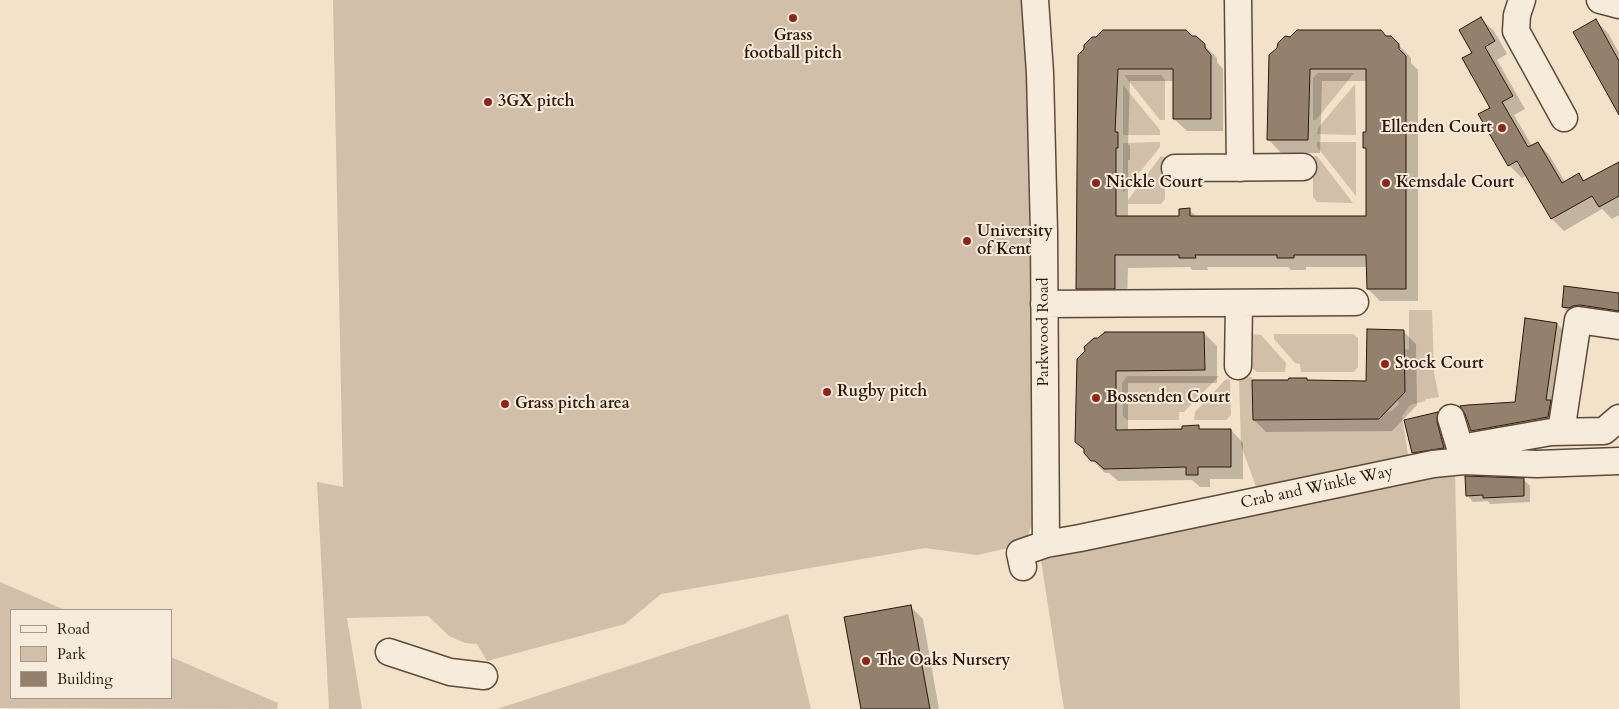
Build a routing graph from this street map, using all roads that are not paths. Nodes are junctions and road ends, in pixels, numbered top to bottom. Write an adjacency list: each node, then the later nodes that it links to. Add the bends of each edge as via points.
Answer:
1 (1034, 0): 9 (street, Parkwood Road, via 1040,73)
2 (1238, 0): 7 (street)
3 (1522, 0): 4 (street, via 1516,31)
4 (1564, 118)
5 (1303, 167): 7 (street)
6 (1175, 168): 7 (street)
7 (1240, 168)
8 (1355, 302): 10 (street)
9 (1044, 304): 10 (street); 18 (street, Parkwood Road)
10 (1239, 304): 12 (street)
11 (1619, 326): 15 (street, via 1578,320)
12 (1238, 366)
13 (1451, 418): 16 (street)
14 (1619, 418): 15 (street, via 1604,431)
15 (1561, 432): 16 (street)
16 (1462, 454): 17 (street, Crab and Winkle Way, via 1537,464); 18 (street, Crab and Winkle Way, via 1433,464)
17 (1619, 461)
18 (1046, 544): 19 (street, Crab and Winkle Way)
19 (1022, 560)
20 (389, 652): 21 (street, via 450,672)
21 (484, 676)

